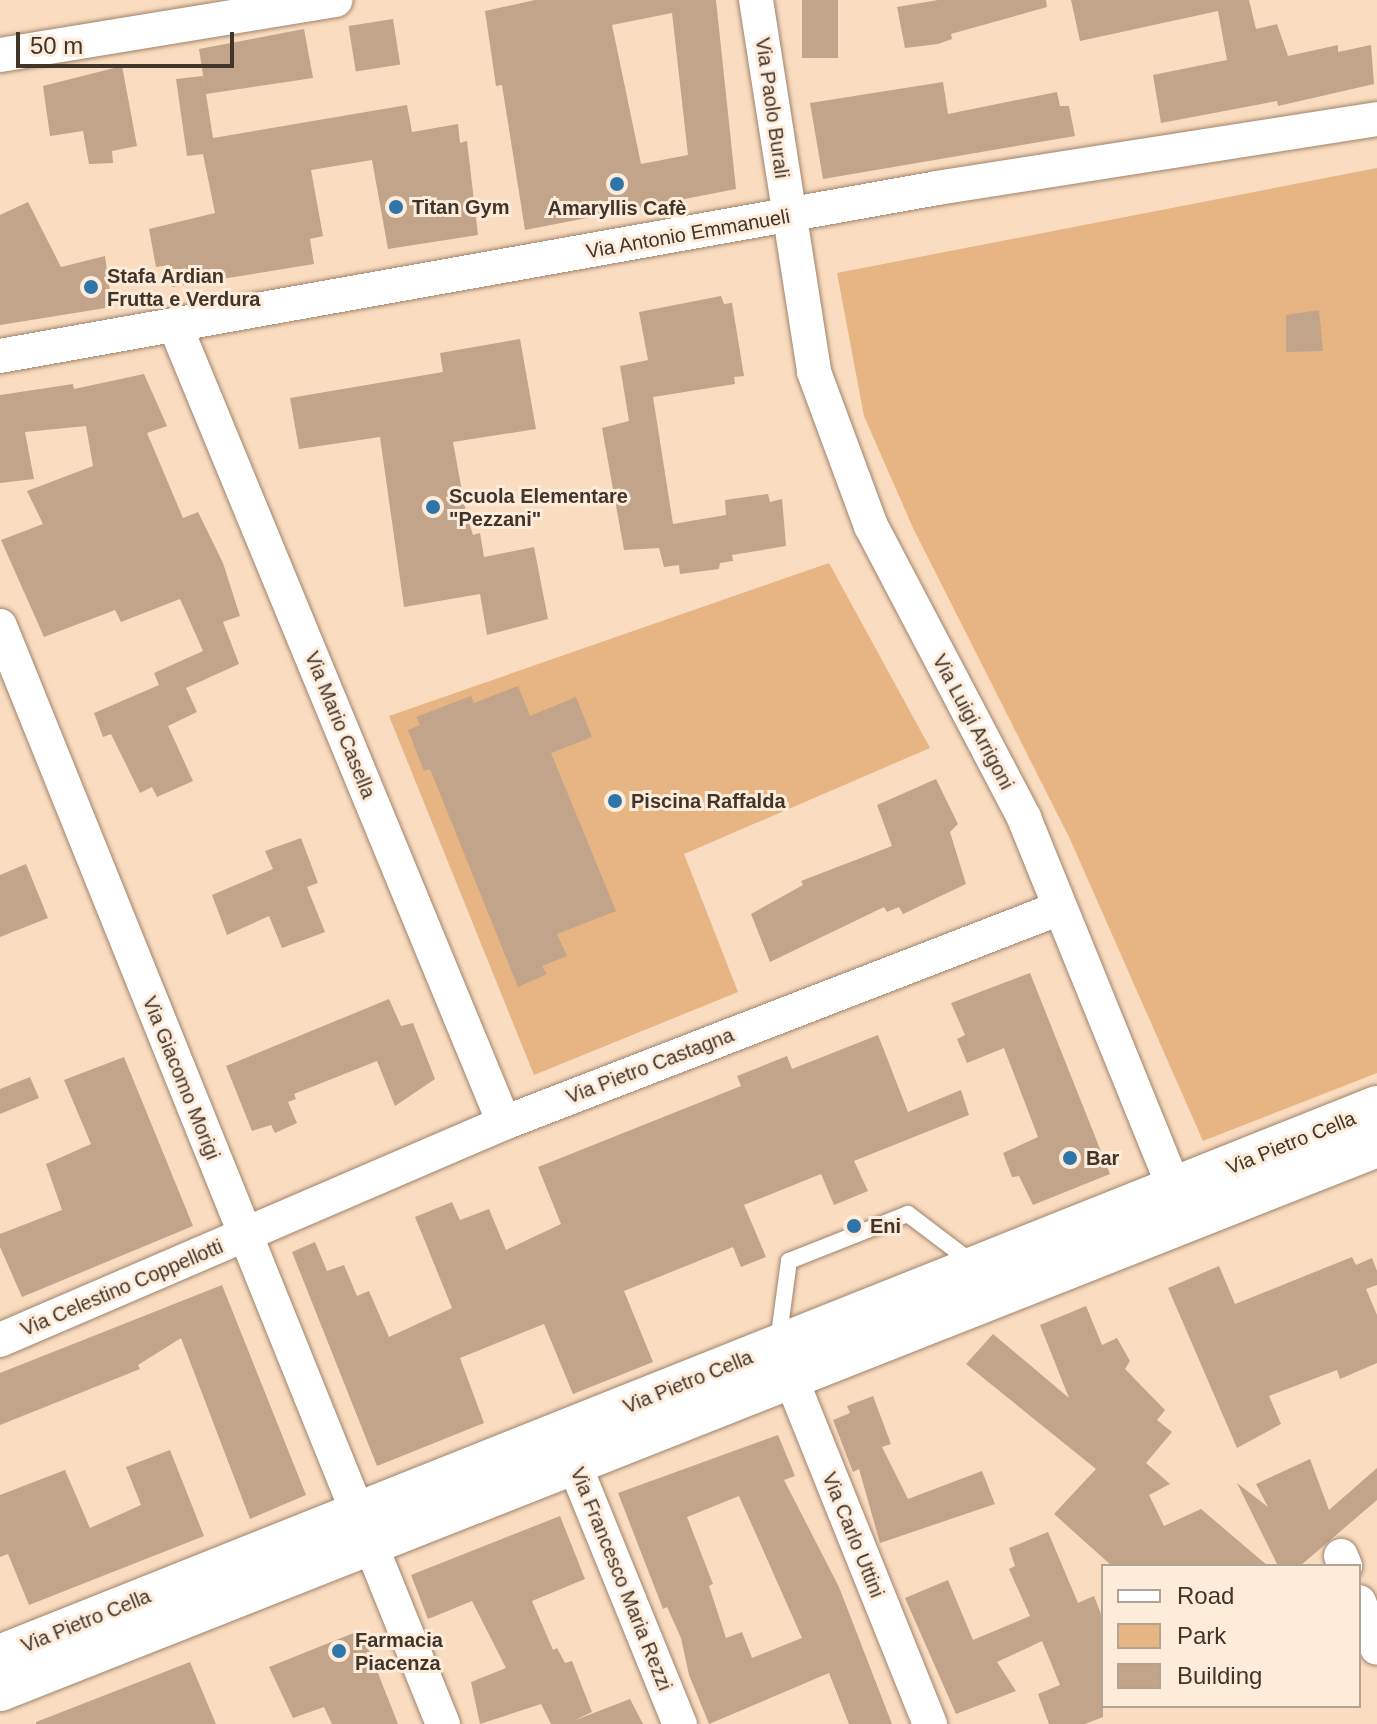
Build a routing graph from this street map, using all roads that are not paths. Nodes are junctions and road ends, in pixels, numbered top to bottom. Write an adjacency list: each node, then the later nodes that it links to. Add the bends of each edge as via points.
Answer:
1 (336, 0): 3 (street)
2 (756, 0): 6 (street, Via Paolo Burali)
3 (208, 10): 4 (street)
4 (0, 55)
5 (1377, 119): 6 (street, Via Antonio Emmanueli)
6 (787, 216): 7 (street, Via Antonio Emmanueli); 10 (street, Via Luigi Arrigoni, via 814,372 871,526 1024,818)
7 (176, 328): 8 (street, Via Antonio Emmanueli); 12 (street, Via Mario Casella)
8 (0, 356)
9 (0, 626): 15 (street, Via Giacomo Morigi)
10 (1060, 908): 12 (street, Via Pietro Castagna); 14 (street, Via Luigi Arrigoni)
11 (1377, 1108): 14 (main road, Via Pietro Cella)
12 (504, 1123): 15 (street, Via Pietro Castagna)
13 (1377, 1145): 14 (main road, Via Pietro Cella)
14 (1181, 1205): 16 (main road, Via Pietro Cella); 18 (main road, Via Pietro Cella)
15 (245, 1237): 17 (street, Via Celestino Coppellotti); 20 (street, Via Giacomo Morigi)
16 (976, 1265): 18 (main road, Via Pietro Cella); 18 (lane, via 908,1214 789,1261)
17 (1, 1337)
18 (784, 1362): 19 (main road, Via Pietro Cella); 26 (street, Via Carlo Uttini)
19 (567, 1449): 20 (main road, Via Pietro Cella); 25 (street, Via Francesco Maria Rezzi)
20 (363, 1527): 23 (main road, Via Pietro Cella); 24 (street, Via Giacomo Morigi)
21 (1361, 1607): 22 (street)
22 (1377, 1648)
23 (2, 1662)
24 (443, 1724)
25 (680, 1724)
26 (930, 1724)

